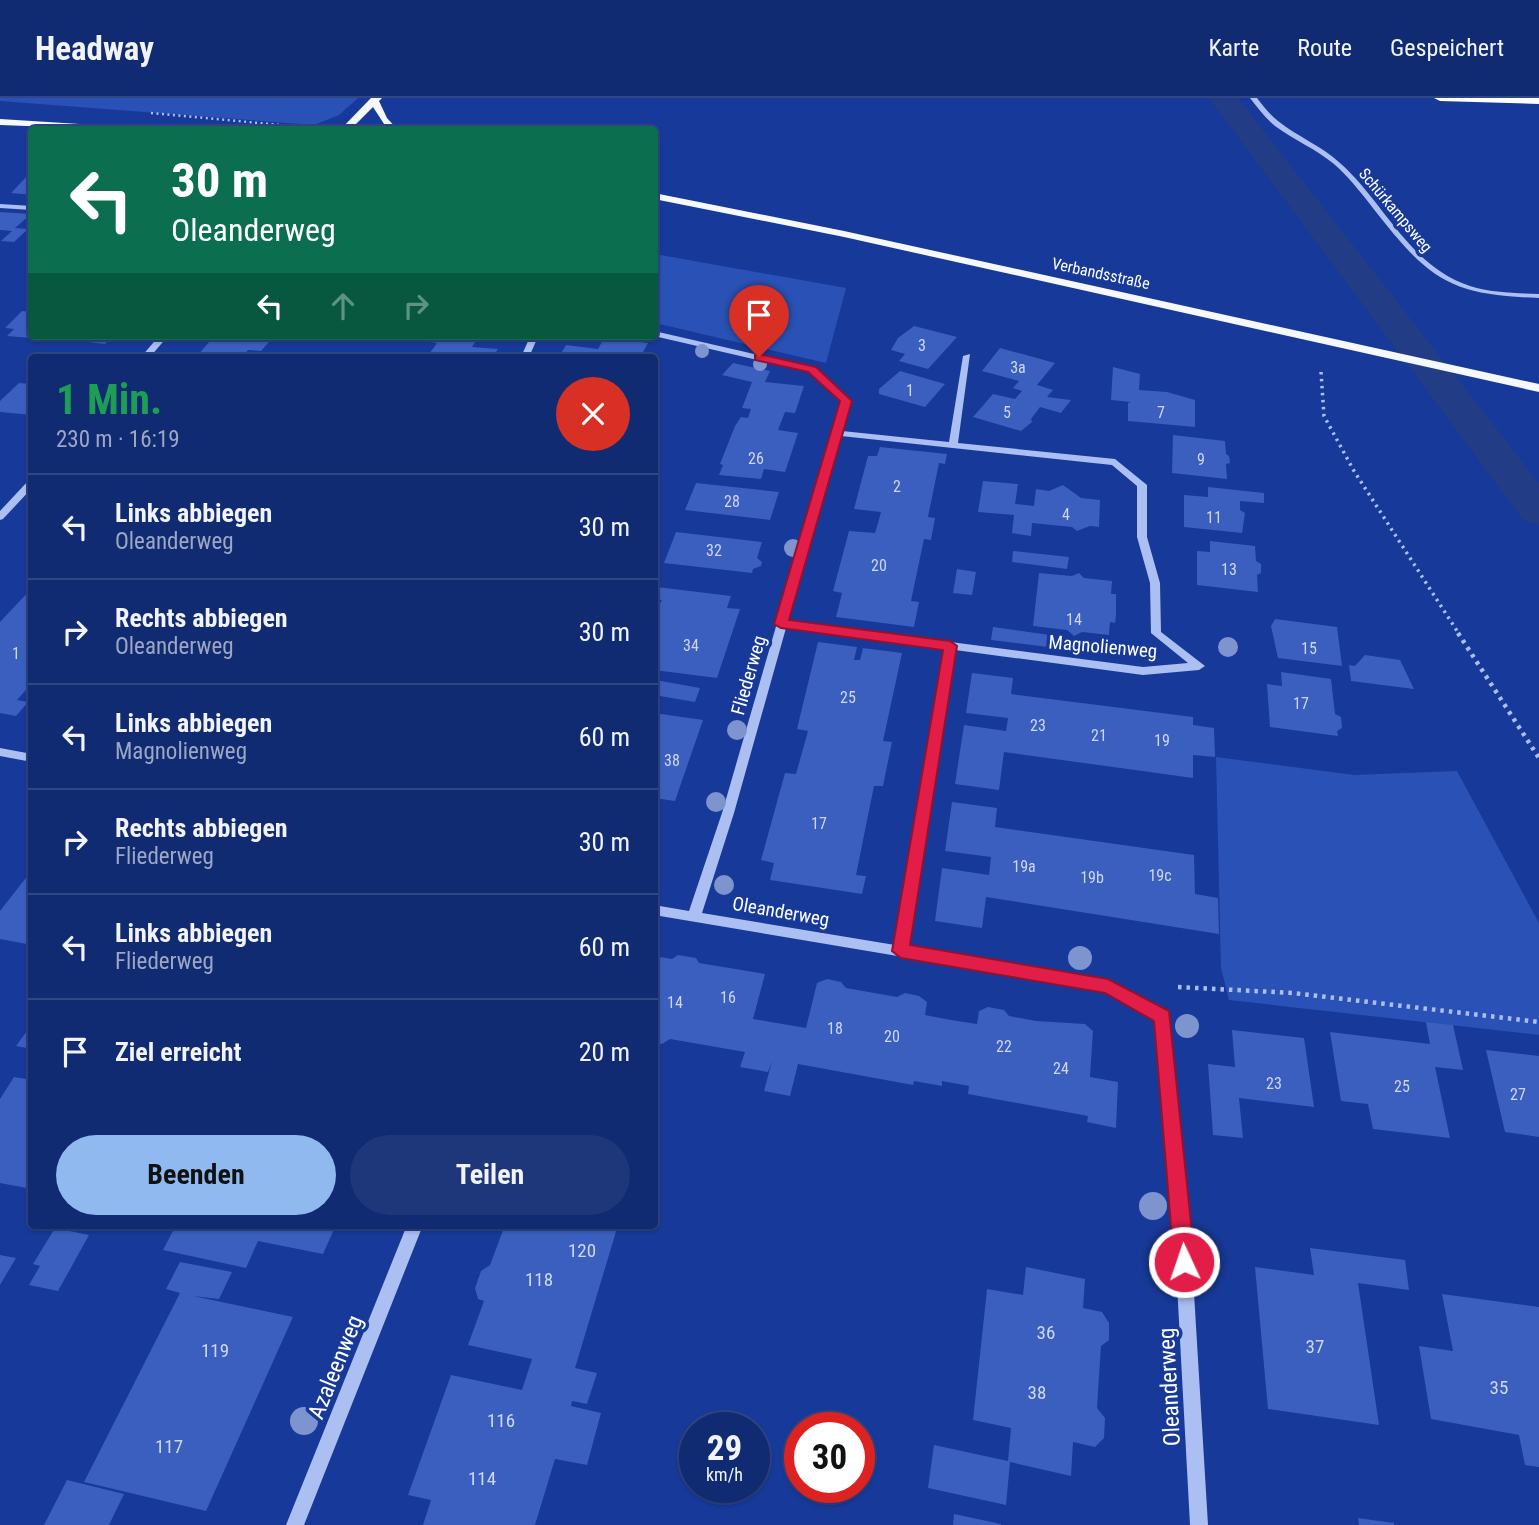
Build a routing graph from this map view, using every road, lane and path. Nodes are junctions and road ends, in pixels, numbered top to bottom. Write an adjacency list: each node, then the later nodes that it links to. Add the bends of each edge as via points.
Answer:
1 (1253, 98): 15 (street, Schürkampsweg, via 1278,124 1323,151 1344,170 1421,262 1441,278 1509,297)
2 (1440, 98): 4 (highway)
3 (376, 99): 10 (main road); 11 (main road)
4 (1539, 101)
5 (152, 113): 7 (path)
6 (0, 122): 8 (main road)
7 (291, 125): 9 (path)
8 (64, 126)
9 (297, 126)
10 (348, 126)
11 (390, 126)
12 (658, 197): 17 (main road, Verbandsstraße)
13 (0, 206): 14 (street)
14 (28, 208)
15 (1539, 296)
16 (658, 333): 22 (street, Fliederweg, via 812,370 846,401)
17 (1319, 339): 21 (main road, Verbandsstraße); 30 (path, via 1324,416 1354,471)
18 (160, 340): 19 (street)
19 (148, 354)
20 (967, 356): 23 (street)
21 (1539, 388)
22 (838, 433): 23 (street, Magnolienweg); 26 (street, Fliederweg)
23 (953, 444): 27 (street, Magnolienweg, via 1115,462 1142,485 1142,537 1155,583 1156,633 1199,666 1143,671)
24 (28, 486): 25 (street)
25 (0, 517)
26 (781, 624): 27 (street, Magnolienweg); 32 (street, Fliederweg)
27 (950, 646): 33 (street)
28 (0, 752): 29 (street)
29 (28, 757)
30 (1539, 758)
31 (658, 911): 32 (street, Oleanderweg)
32 (694, 916): 33 (street, Oleanderweg)
33 (901, 951): 34 (street, Oleanderweg, via 1108,986)
34 (1139, 1004): 35 (path, via 1171,986 1293,993); 38 (street, Oleanderweg, via 1163,1017 1181,1210)
35 (1539, 1022)
36 (413, 1229): 37 (street, Azaleenweg)
37 (295, 1525)
38 (1199, 1525)

